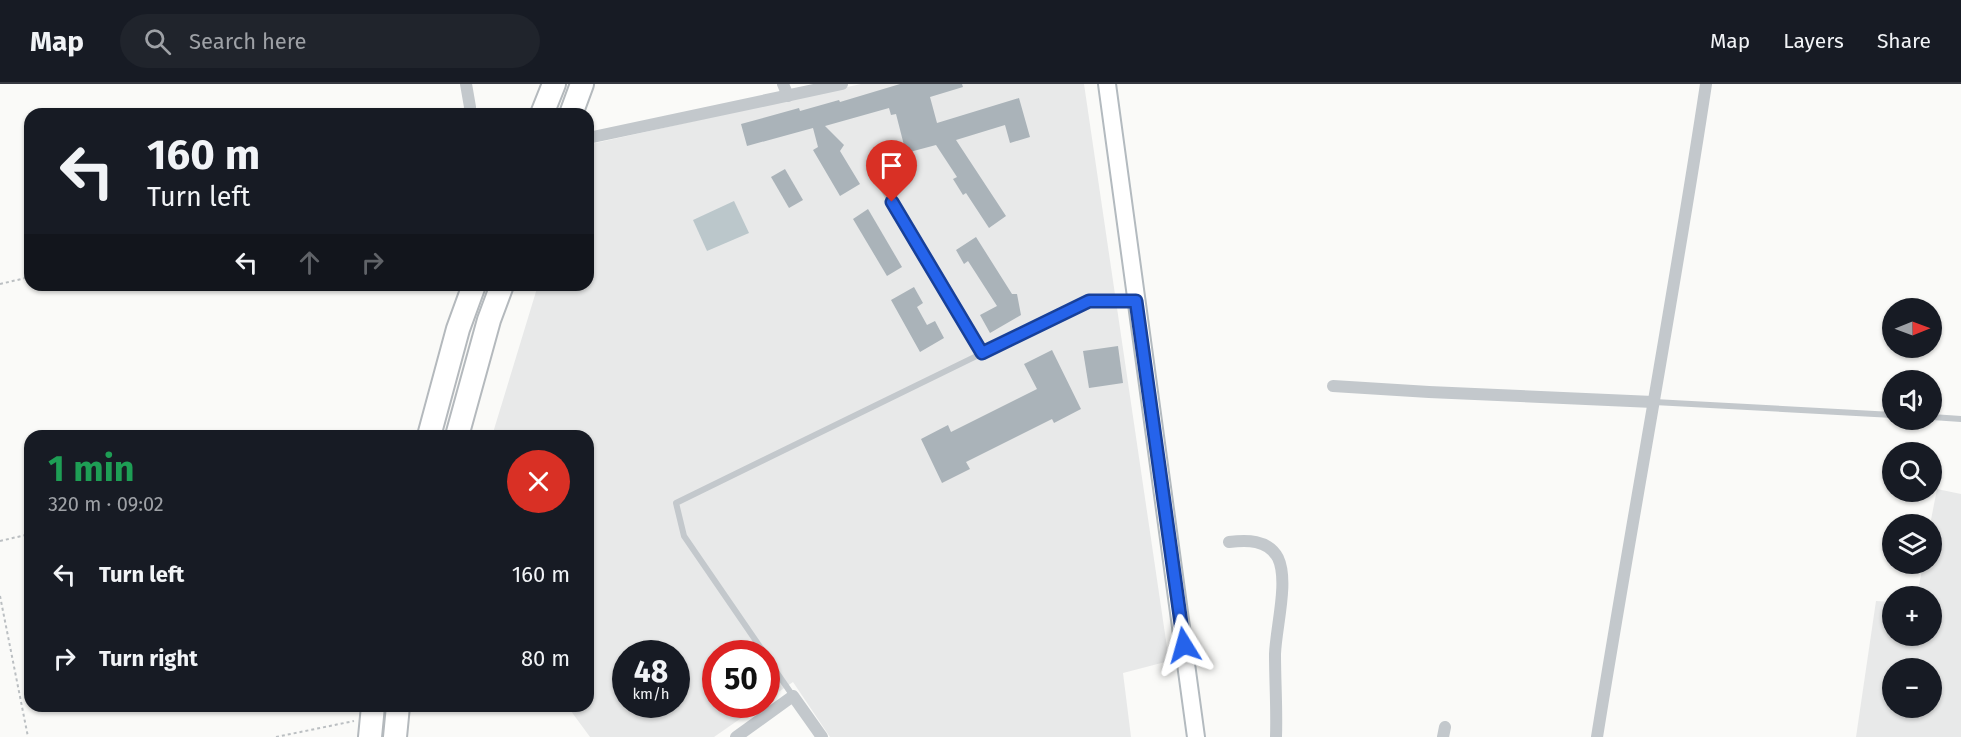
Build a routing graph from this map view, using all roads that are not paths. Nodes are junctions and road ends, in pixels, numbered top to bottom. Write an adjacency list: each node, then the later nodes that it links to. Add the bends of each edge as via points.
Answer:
1 (466, 84): 8 (street)
2 (554, 84): 9 (highway)
3 (582, 84): 10 (highway)
4 (842, 84): 7 (street)
5 (1107, 84): 15 (main road)
6 (1706, 84): 18 (street)
7 (785, 90): 11 (street)
8 (470, 108)
9 (544, 108)
10 (572, 108)
11 (594, 137)
12 (880, 184): 16 (lane)
13 (472, 291): 22 (highway)
14 (500, 291): 23 (highway)
15 (1136, 301): 16 (lane, via 1089,301); 32 (main road)
16 (982, 353): 25 (lane, via 675,503 684,536)
17 (1334, 386): 18 (street)
18 (1653, 402): 19 (lane); 34 (street)
19 (1882, 414)
20 (1942, 418): 21 (lane)
21 (1961, 419)
22 (431, 430)
23 (459, 430)
24 (1229, 542): 33 (street, via 1250,540 1263,544 1279,559 1282,586 1275,654)
25 (756, 640)
26 (780, 676): 27 (lane)
27 (793, 696): 30 (street); 31 (street)
28 (397, 712): 29 (highway)
29 (395, 737)
30 (736, 737)
31 (822, 737)
32 (1196, 737)
33 (1276, 737)
34 (1597, 737)

